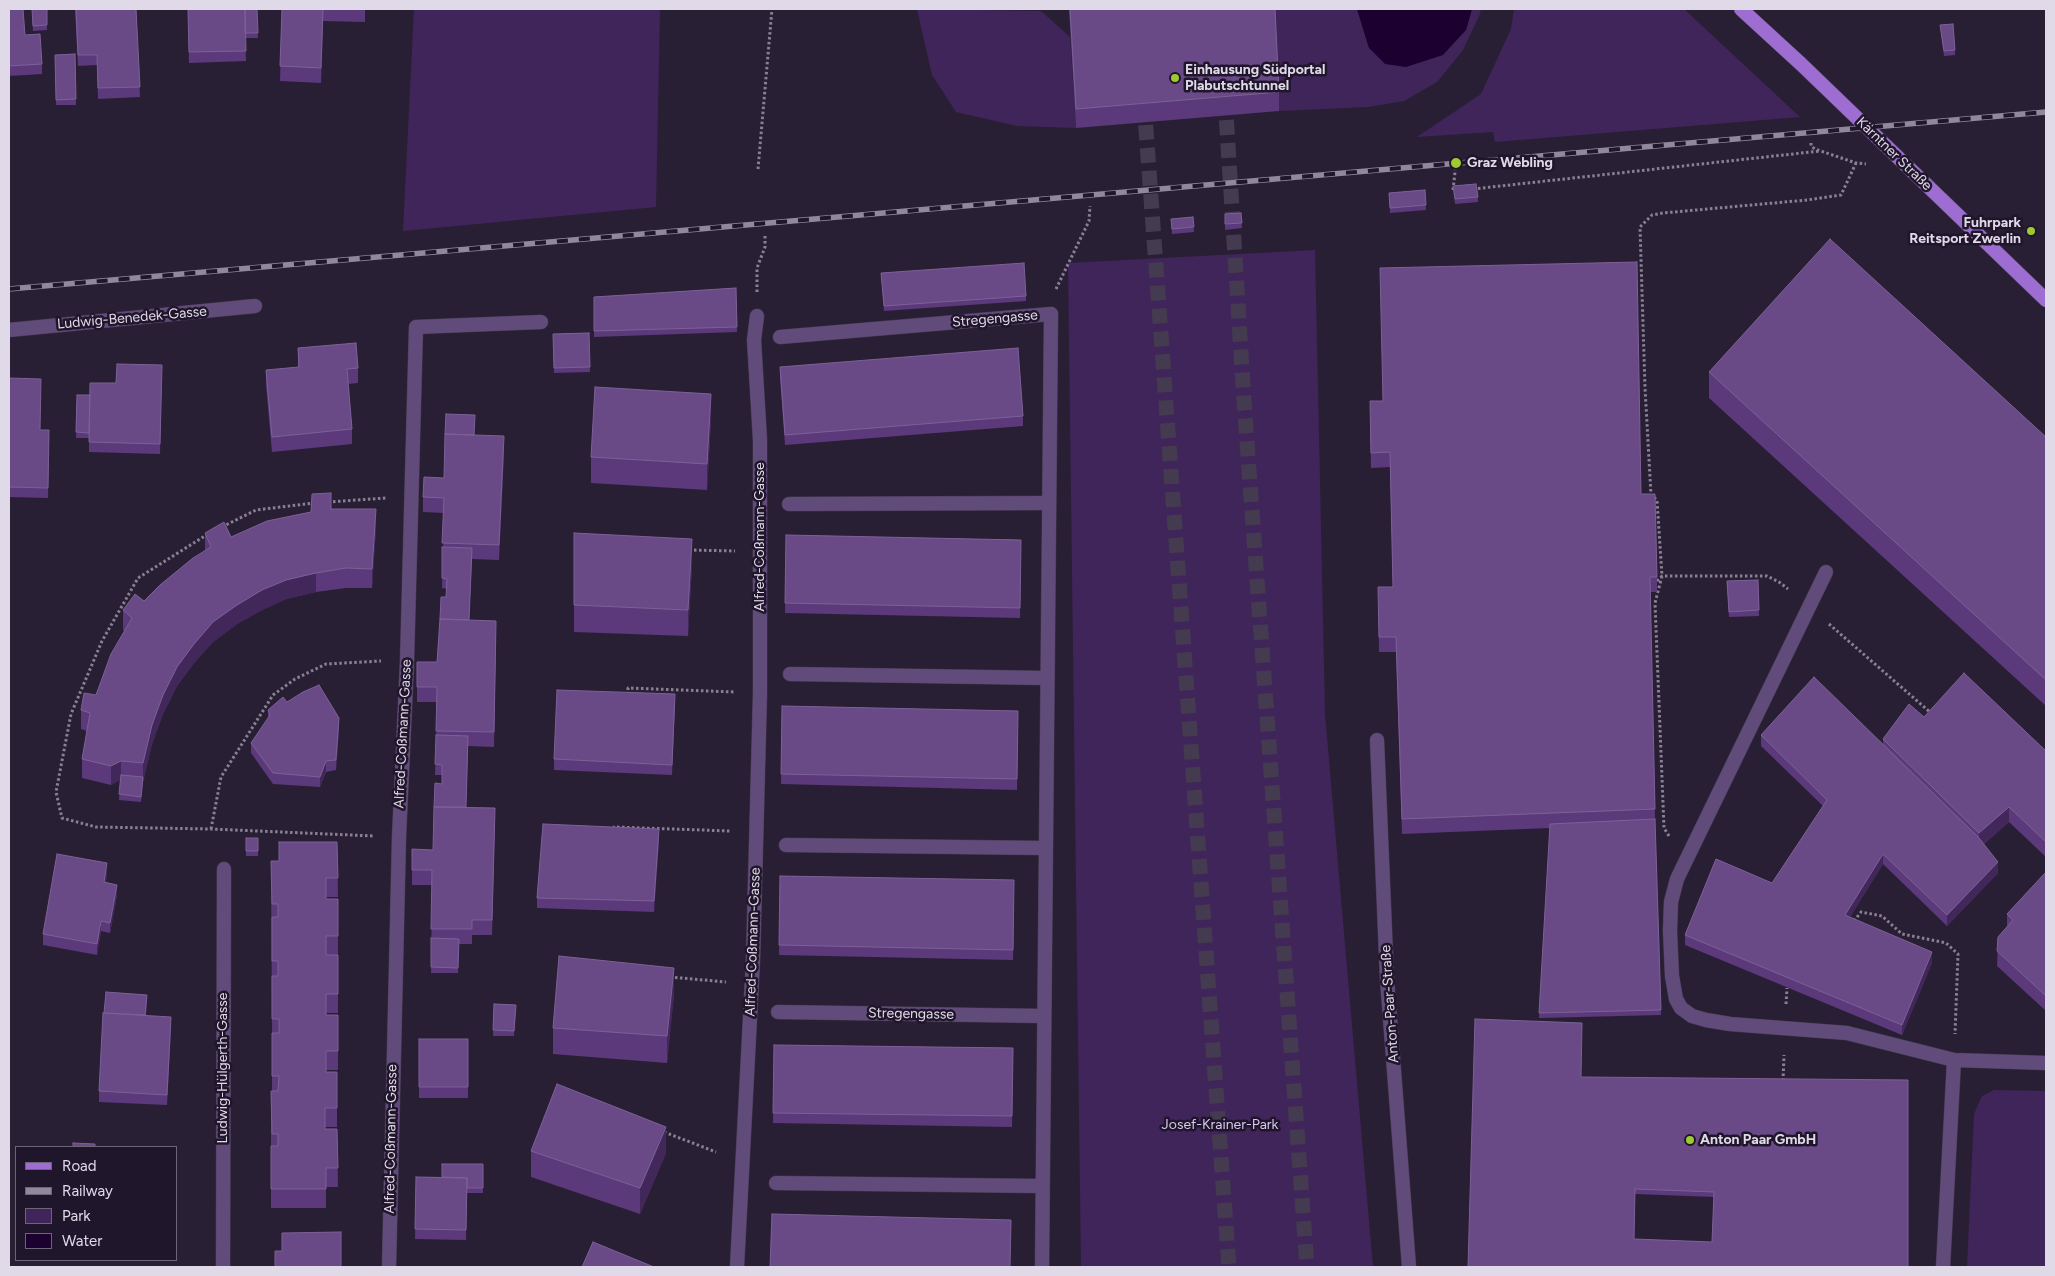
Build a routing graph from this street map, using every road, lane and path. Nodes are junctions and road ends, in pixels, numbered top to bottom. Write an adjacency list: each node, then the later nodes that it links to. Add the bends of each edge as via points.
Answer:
1 (772, 9): 8 (path)
2 (1741, 9): 13 (main road, Kärntner Straße)
3 (1811, 143): 4 (path)
4 (1820, 151): 6 (path); 9 (path)
5 (1456, 163): 10 (path)
6 (1856, 163): 7 (path); 40 (path, via 1841,195 1663,213 1652,215 1640,227 1651,495 1657,500 1662,576 1656,603 1664,828)
7 (1869, 164)
8 (758, 169)
9 (1463, 190)
10 (1453, 191)
11 (1090, 206): 15 (path, via 1089,221 1057,288)
12 (765, 234): 16 (path, via 765,247 757,268)
13 (2046, 300)
14 (255, 306): 18 (street, Ludwig-Benedek-Gasse)
15 (1051, 314): 19 (street, Stregengasse); 21 (street, Stregengasse)
16 (757, 316): 26 (street, Alfred-Coßmann-Gasse, via 754,340 760,440)
17 (541, 322): 20 (street, Alfred-Coßmann-Gasse, via 416,327)
18 (9, 330)
19 (780, 337)
20 (412, 497): 23 (path, via 358,498 256,510); 28 (street, Alfred-Coßmann-Gasse)
21 (1049, 503): 22 (street); 30 (street, Stregengasse)
22 (789, 504)
23 (221, 527)
24 (213, 532): 34 (path, via 138,578 102,640 71,714 56,792 62,818 96,827)
25 (681, 550): 26 (path)
26 (759, 552): 31 (street, Alfred-Coßmann-Gasse)
27 (1826, 572): 40 (street)
28 (406, 662): 34 (path, via 326,664 295,679 273,695 221,777); 37 (street, Alfred-Coßmann-Gasse)
29 (790, 674): 30 (street)
30 (1047, 678): 39 (street, Stregengasse)
31 (760, 693): 32 (path, via 628,688); 36 (street, Alfred-Coßmann-Gasse)
32 (628, 703)
33 (1377, 740): 57 (street, Anton-Paar-Straße, via 1387,979)
34 (211, 829): 37 (path)
35 (614, 832): 36 (path, via 614,827)
36 (756, 832): 44 (street, Alfred-Coßmann-Gasse)
37 (399, 837): 54 (street, Alfred-Coßmann-Gasse)
38 (786, 845): 39 (street)
39 (1046, 848): 46 (street, Stregengasse)
40 (1686, 862): 47 (street, via 1671,902 1670,931 1672,976 1681,1008 1692,1016 1730,1024 1847,1032)
41 (224, 869): 53 (street, Ludwig-Hülgerth-Gasse)
42 (1850, 927): 47 (path, via 1860,912 1876,914 1902,934 1946,943 1958,954)
43 (664, 976): 44 (path)
44 (752, 985): 50 (street, Alfred-Coßmann-Gasse)
45 (778, 1012): 46 (street, Stregengasse)
46 (1044, 1016): 52 (street, Stregengasse)
47 (1954, 1060): 48 (street); 58 (street)
48 (2046, 1063)
49 (656, 1129): 50 (path, via 730,1157)
50 (742, 1158): 55 (street, Alfred-Coßmann-Gasse)
51 (776, 1184): 52 (street)
52 (1042, 1186): 56 (street, Stregengasse)
53 (223, 1267)
54 (389, 1267)
55 (737, 1267)
56 (1042, 1267)
57 (1409, 1267)
58 (1943, 1267)

